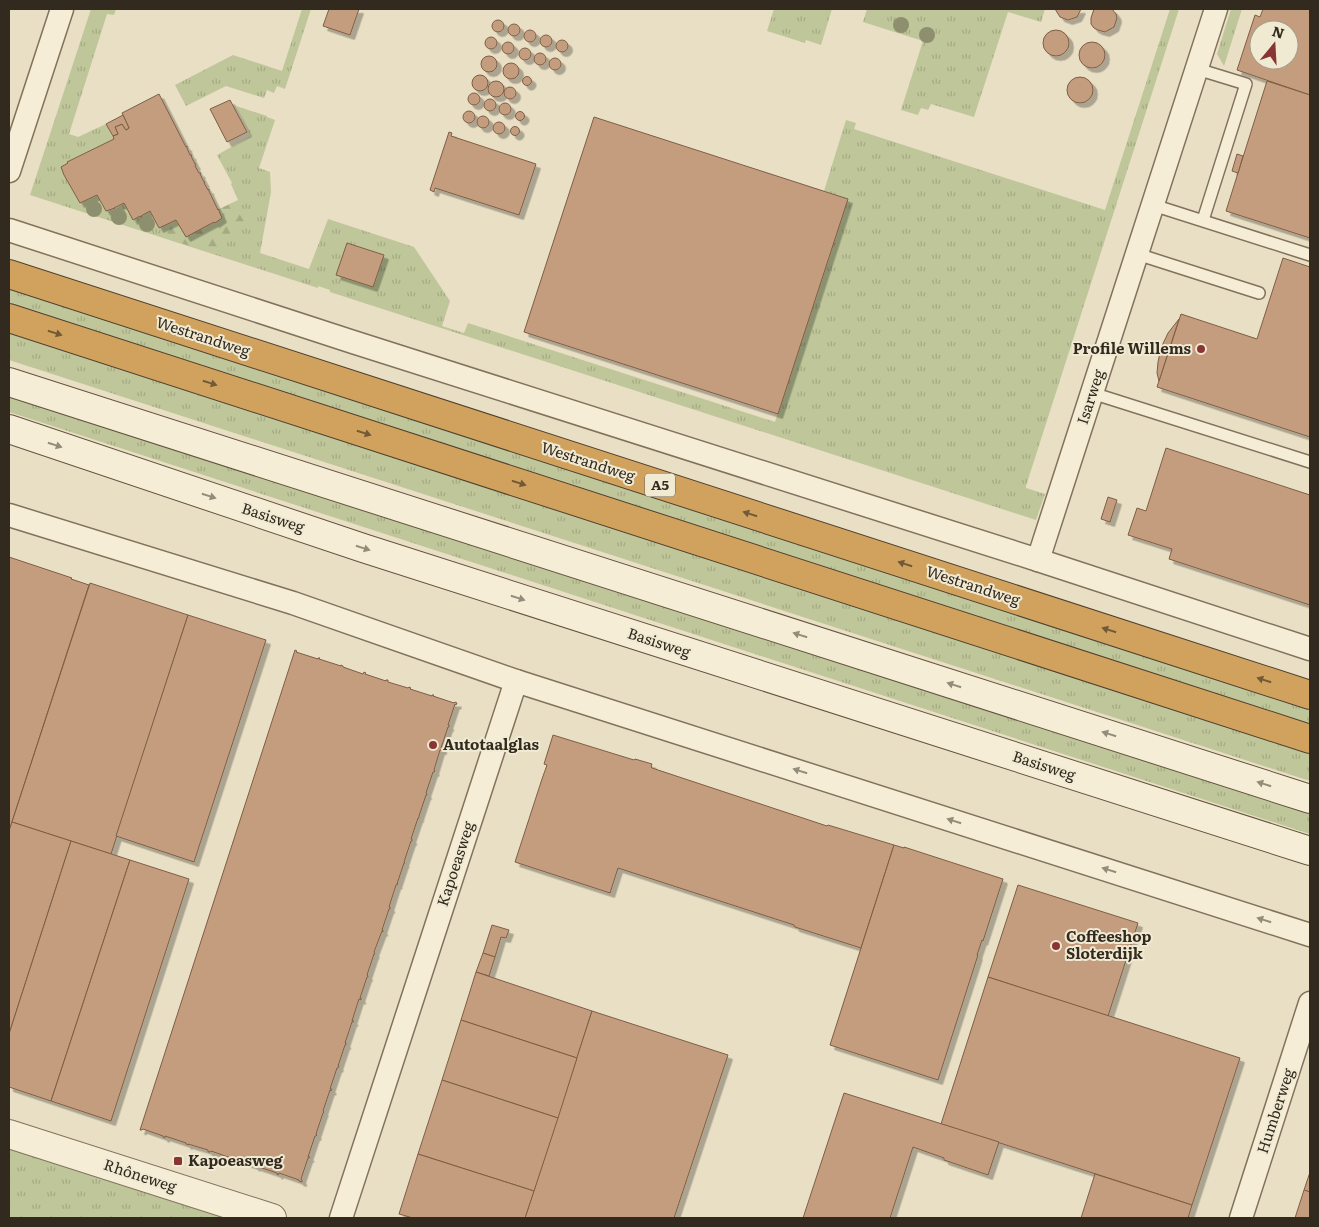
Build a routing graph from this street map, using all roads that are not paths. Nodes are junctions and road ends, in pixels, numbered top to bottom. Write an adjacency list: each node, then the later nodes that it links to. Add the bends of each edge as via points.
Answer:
1 (62, 9): 4 (street)
2 (1216, 9): 3 (street, Isarweg)
3 (1197, 69): 5 (street, Isarweg); 6 (lane, via 1246,84)
4 (9, 171)
5 (1153, 205): 6 (lane); 8 (street, Isarweg)
6 (1203, 220): 9 (lane)
7 (9, 230): 18 (street)
8 (1137, 254): 11 (lane); 14 (street, Isarweg)
9 (1310, 254)
10 (9, 274): 21 (highway, Westrandweg / A5, one-way to 10)
11 (1258, 293)
12 (9, 318): 22 (highway, one-way to 22)
13 (9, 382): 23 (main road, one-way to 13)
14 (1092, 393): 16 (lane); 18 (street, Isarweg)
15 (9, 430): 24 (main road, Basisweg, one-way to 24, via 363,548)
16 (1310, 462)
17 (9, 515): 20 (street, via 292,603)
18 (1038, 560): 19 (street)
19 (1310, 649)
20 (516, 680): 25 (street, one-way to 20); 29 (street, Kapoeasweg)
21 (1310, 696)
22 (1310, 739)
23 (1310, 799)
24 (1310, 851)
25 (1310, 935)
26 (1310, 1003): 30 (street, Humberweg)
27 (9, 1134): 28 (main road, Rhôneweg)
28 (272, 1218)
29 (340, 1218)
30 (1241, 1218)

